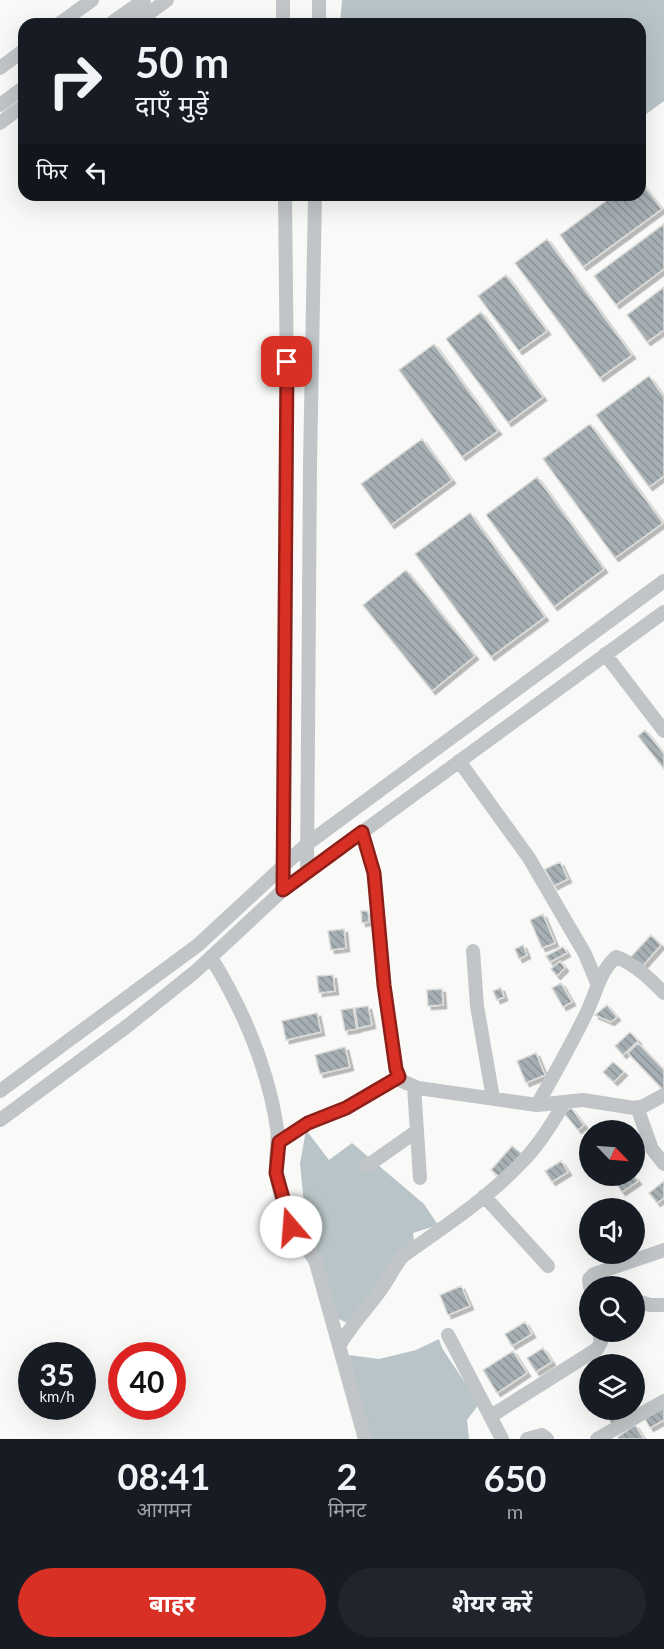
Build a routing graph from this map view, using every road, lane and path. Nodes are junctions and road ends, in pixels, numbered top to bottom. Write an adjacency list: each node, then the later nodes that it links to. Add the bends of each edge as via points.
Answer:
1 (92, 0): 6 (street)
2 (144, 0): 7 (street)
3 (167, 0): 8 (street)
4 (283, 0): 9 (street)
5 (319, 0): 10 (street)
6 (67, 18)
7 (118, 18)
8 (142, 18)
9 (283, 18)
10 (319, 18)
11 (18, 54): 12 (street)
12 (0, 68)
13 (18, 92): 14 (street)
14 (0, 105)
15 (18, 110): 16 (street)
16 (0, 123)
17 (285, 201): 26 (street)
18 (315, 201): 25 (street)
19 (664, 581): 25 (street)
20 (664, 612): 21 (street)
21 (605, 654): 22 (street); 23 (street)
22 (664, 731)
23 (459, 761): 24 (street); 31 (street, via 529,858 585,954)
24 (362, 832): 27 (street); 33 (street, via 374,873 384,985)
25 (307, 844): 26 (street); 27 (street)
26 (284, 863): 28 (street); 35 (street, via 198,945)
27 (307, 872): 28 (street)
28 (283, 890): 30 (street)
29 (473, 951): 37 (street, via 477,1006)
30 (212, 959): 41 (street); 43 (street, via 255,1046)
31 (597, 983): 32 (street, via 616,957); 39 (street, via 595,997)
32 (664, 993)
33 (399, 1077): 34 (street); 43 (street)
34 (414, 1086): 37 (street); 42 (street)
35 (0, 1091)
36 (664, 1095): 40 (street)
37 (493, 1098): 39 (street)
38 (565, 1102): 39 (street); 40 (street, via 583,1100); 47 (street, via 529,1154)
39 (537, 1105)
40 (637, 1107): 44 (street, via 652,1149)
41 (0, 1120)
42 (417, 1131): 45 (street); 46 (street)
43 (279, 1142): 55 (street, via 276,1166 283,1201 293,1232 316,1263)
44 (664, 1164)
45 (367, 1166)
46 (420, 1178)
47 (484, 1196): 49 (street); 55 (street, via 403,1256)
48 (664, 1250): 50 (street)
49 (548, 1266)
50 (592, 1276)
51 (645, 1303): 52 (street)
52 (664, 1305)
53 (448, 1335): 57 (street)
54 (601, 1342): 57 (street, via 597,1349)
55 (339, 1346): 58 (street)
56 (664, 1401): 62 (street)
57 (491, 1416): 59 (street)
58 (365, 1439)
59 (502, 1439)
60 (527, 1439): 61 (street, via 542,1435)
61 (547, 1439)
62 (597, 1439)

